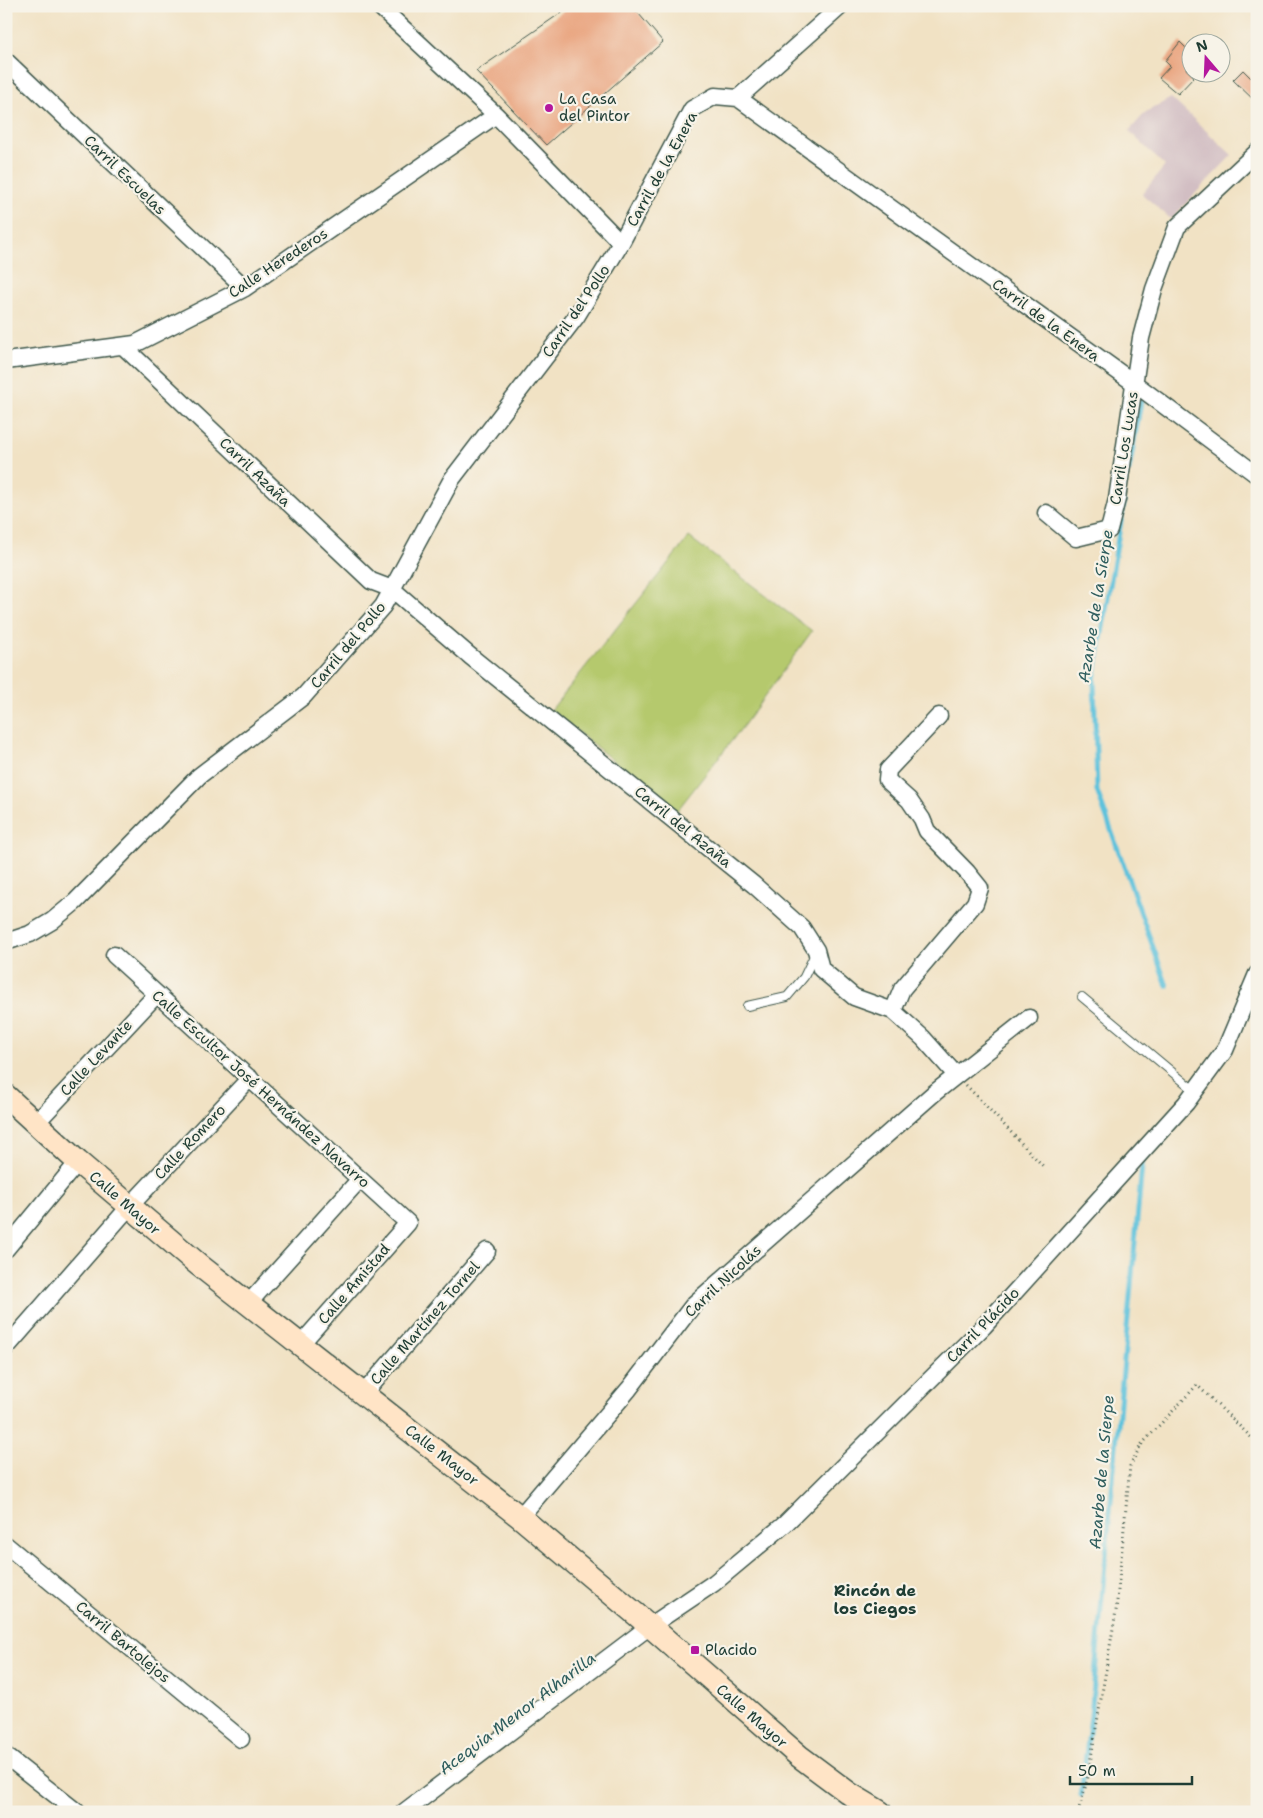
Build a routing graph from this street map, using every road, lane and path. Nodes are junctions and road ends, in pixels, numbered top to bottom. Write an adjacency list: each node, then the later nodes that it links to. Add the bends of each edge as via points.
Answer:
1 (379, 6): 5 (street, Carril de la Enera)
2 (841, 6): 4 (street)
3 (6, 61): 8 (street, Carril Escuelas)
4 (738, 98): 7 (street, Carril de la Enera, via 715,96 692,109); 11 (street, Carril de la Enera)
5 (496, 115): 7 (street, Carril de la Enera); 8 (street, Calle Herederos)
6 (1257, 152): 11 (street, via 1177,227 1154,290 1141,338)
7 (621, 243): 14 (street, Carril del Pollo, via 576,317 452,479)
8 (245, 288): 9 (street, Calle Herederos, via 135,344)
9 (123, 346): 10 (street, Calle Herederos); 14 (street, Carril Azaña, via 371,581)
10 (6, 361)
11 (1134, 383): 12 (street, Carril de la Enera); 13 (street, Carril Los Lucas, via 1117,499 1109,530 1076,538)
12 (1257, 475)
13 (1046, 513)
14 (392, 589): 16 (street, Carril del Pollo, via 383,606 304,696 199,776 75,902 52,921 30,934); 17 (street, Carril del Azaña, via 754,885 802,928)
15 (939, 716): 23 (street, via 888,770 887,780 909,800 926,831 980,888 975,903 902,989)
16 (6, 942)
17 (816, 950): 22 (lane, via 813,963 787,997); 23 (street, Carril del Azaña, via 822,969 854,997)
18 (114, 955): 20 (street, Calle Escultor José Hernández Navarro)
19 (1257, 974): 27 (street, Carril Plácido, via 1225,1050)
20 (157, 994): 26 (street, Calle Escultor José Hernández Navarro); 29 (street, Calle Levante)
21 (1082, 997): 27 (lane)
22 (747, 1006)
23 (893, 1011): 25 (street, Carril del Azaña)
24 (1029, 1018): 25 (street, Carril Nicolás)
25 (956, 1075): 31 (path); 42 (street, Carril Nicolás, via 694,1304 629,1389)
26 (250, 1078): 32 (street, Calle Escultor José Hernández Navarro); 33 (street, Calle Romero)
27 (1194, 1091): 44 (street, Carril Plácido, via 984,1326 785,1524 714,1583)
28 (6, 1096): 29 (main road, Calle Mayor)
29 (36, 1123): 30 (main road, Calle Mayor)
30 (78, 1162): 33 (main road, Calle Mayor); 35 (street)
31 (1045, 1168)
32 (360, 1179): 34 (street, Calle Escultor José Hernández Navarro); 37 (street)
33 (129, 1207): 37 (main road, Calle Mayor); 38 (street, Calle Romero)
34 (408, 1222): 39 (street, Calle Amistad)
35 (6, 1249)
36 (487, 1251): 40 (street, Calle Martínez Tornel)
37 (247, 1305): 39 (main road, Calle Mayor)
38 (9, 1340)
39 (300, 1345): 40 (main road, Calle Mayor)
40 (363, 1394): 42 (main road, Calle Mayor)
41 (1257, 1443): 50 (path, via 1197,1385 1140,1445 1130,1466 1116,1611 1087,1781)
42 (520, 1517): 44 (main road, Calle Mayor)
43 (6, 1544): 45 (street, Carril Bartolejos)
44 (650, 1626): 48 (street, Carril Plácido); 49 (main road, Calle Mayor, via 799,1756)
45 (241, 1739)
46 (6, 1756): 47 (street)
47 (77, 1812)
48 (404, 1812)
49 (880, 1812)
50 (1078, 1812)

